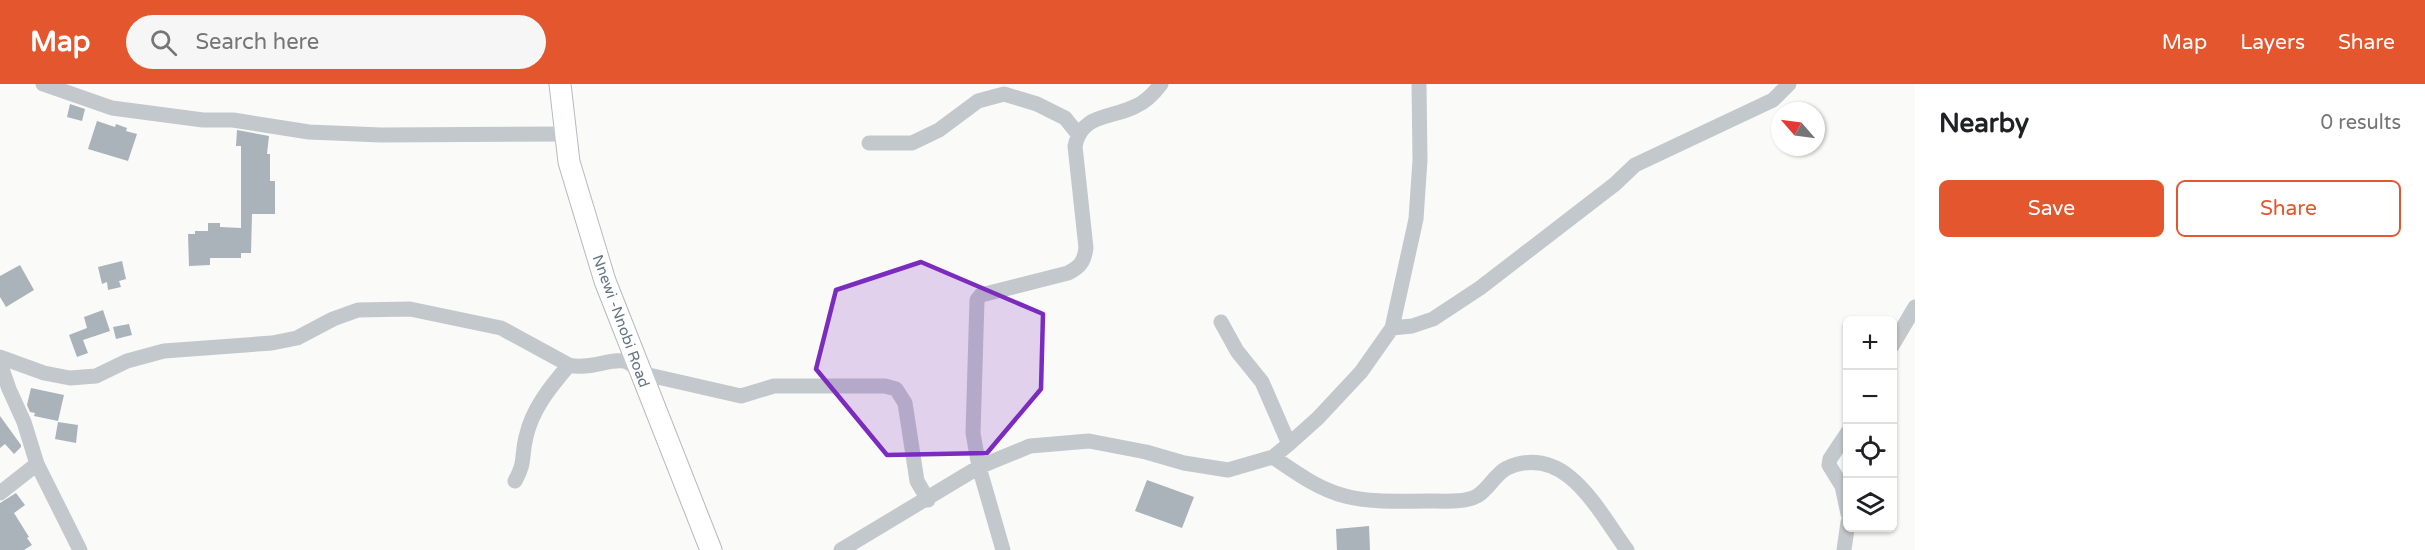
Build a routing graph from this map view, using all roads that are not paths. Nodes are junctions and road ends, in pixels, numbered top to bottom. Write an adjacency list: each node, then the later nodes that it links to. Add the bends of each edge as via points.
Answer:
1 (43, 84): 6 (street, via 112,108 309,132)
2 (560, 84): 6 (main road, Nnewi -Nnobi Road)
3 (1161, 84): 7 (street, via 1138,106 1090,121)
4 (1419, 84): 11 (street, via 1416,219)
5 (1790, 84): 11 (street, via 1773,100 1635,165 1480,288 1433,319)
6 (565, 134): 16 (main road, Nnewi -Nnobi Road, via 582,210)
7 (1078, 134): 8 (street, via 1065,118 1004,94 978,101 939,130 912,143); 21 (street, via 1084,260 1068,273 981,295 977,300 973,433)
8 (869, 143)
9 (1915, 307): 12 (street)
10 (1221, 322): 18 (street, via 1237,351 1262,382)
11 (1392, 328): 18 (street, via 1361,372)
12 (1897, 339)
13 (0, 357): 15 (street, via 44,373 70,378 96,376 126,361 164,351 272,343 297,338 358,310 410,309 501,328)
14 (0, 363): 20 (street)
15 (568, 365): 16 (street, via 580,368 620,360); 22 (street, via 534,414 525,438 523,467)
16 (640, 373): 25 (street, via 741,396 774,386 896,389 905,403 917,480); 28 (main road, Nnewi -Nnobi Road)
17 (1843, 440): 23 (street, via 1829,465)
18 (1289, 444): 19 (street)
19 (1273, 457): 21 (street, via 1228,470 1089,441 1030,446); 31 (street, via 1320,487 1345,496 1387,502 1453,501 1476,496 1504,470 1524,462 1542,463 1564,470 1584,490)
20 (36, 464): 24 (street); 27 (street)
21 (979, 467): 25 (street); 30 (street)
22 (515, 481)
23 (1843, 491)
24 (0, 494)
25 (928, 500): 29 (street)
26 (1847, 532): 32 (street)
27 (80, 550)
28 (711, 550)
29 (841, 550)
30 (1003, 550)
31 (1627, 550)
32 (1844, 550)

